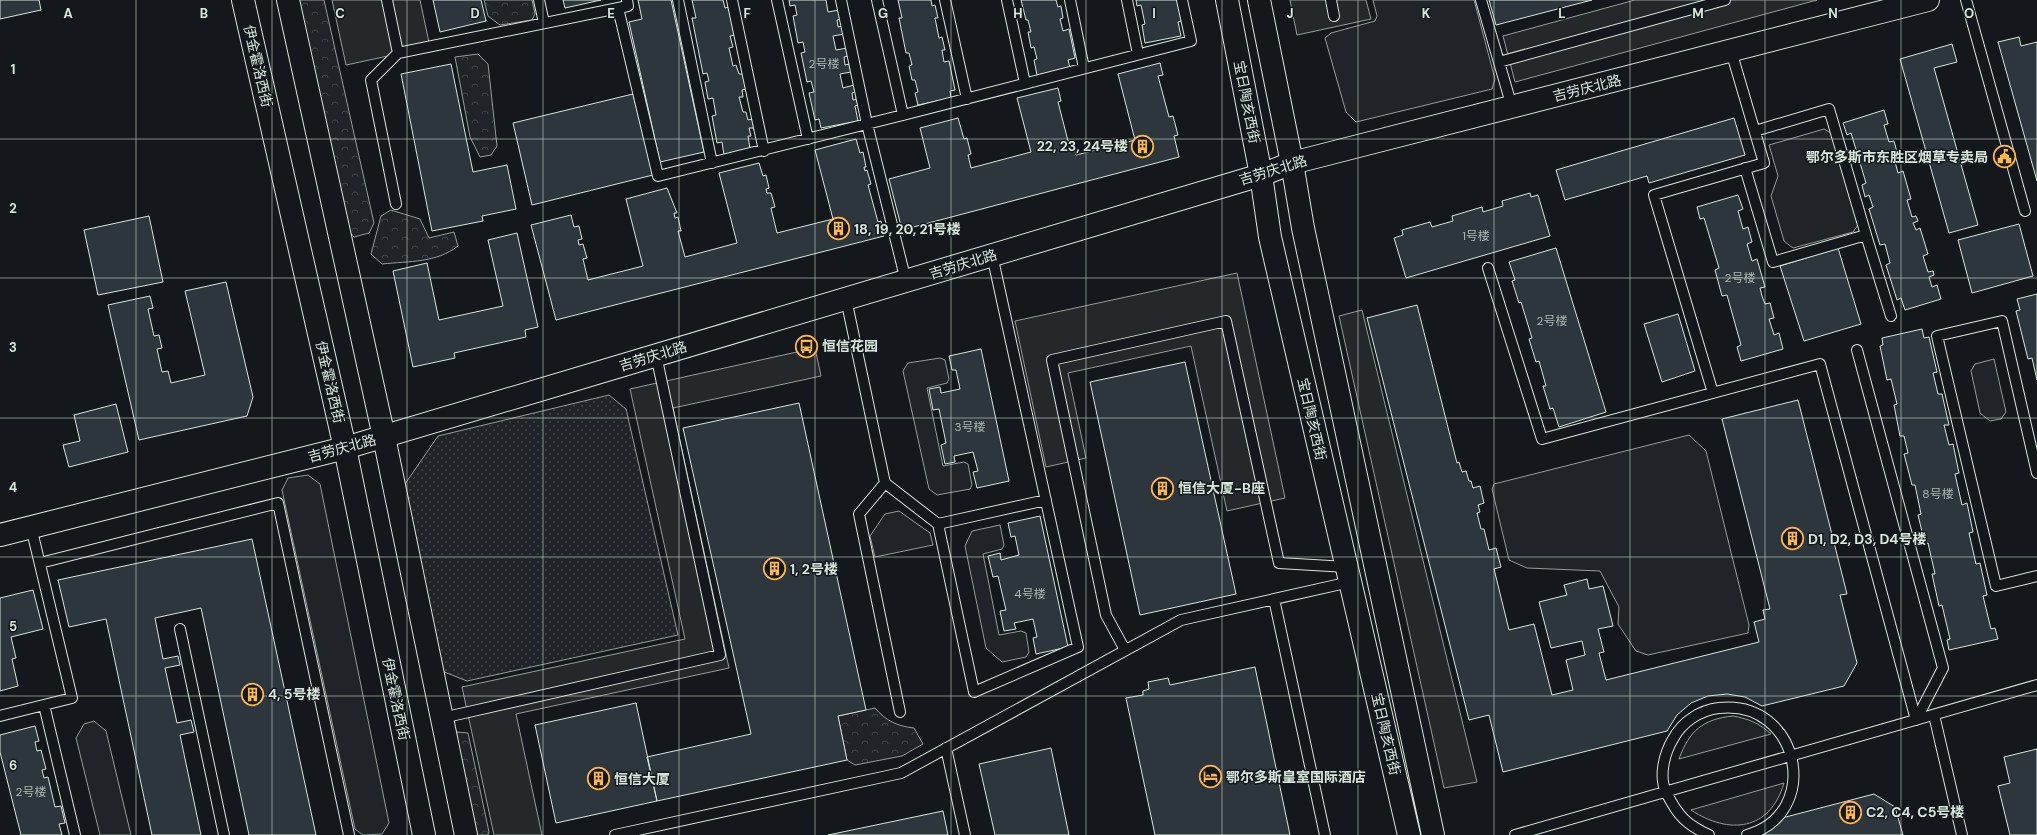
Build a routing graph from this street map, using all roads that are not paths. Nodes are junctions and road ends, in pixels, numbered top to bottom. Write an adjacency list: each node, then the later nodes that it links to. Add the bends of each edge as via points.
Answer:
1 (243, 0): 55 (street, 伊金霍洛西街)
2 (288, 0): 54 (street)
3 (387, 0): 27 (lane)
4 (539, 0): 25 (lane)
5 (626, 0): 23 (lane, via 628,6)
6 (678, 0): 39 (lane)
7 (732, 0): 38 (lane)
8 (777, 0): 37 (lane)
9 (841, 0): 35 (lane)
10 (877, 0): 34 (lane)
11 (945, 0): 32 (lane)
12 (1007, 0): 31 (lane)
13 (1070, 0): 30 (lane)
14 (1127, 0): 28 (lane)
15 (1182, 0): 28 (lane, via 1191,41)
16 (1227, 0): 42 (street, 宝日陶亥西街)
17 (1259, 0): 40 (street, 宝日陶亥西街)
18 (1331, 0): 24 (lane)
19 (1482, 0): 29 (lane)
20 (1725, 0): 29 (lane)
21 (1928, 0): 26 (street, 吉劳庆北路)
22 (1966, 0): 44 (lane)
23 (618, 8): 25 (lane); 39 (lane, via 658,176)
24 (1334, 16)
25 (544, 23): 27 (lane)
26 (1731, 51): 33 (street, 吉劳庆北路); 36 (lane)
27 (398, 54): 43 (lane, via 371,80)
28 (1138, 54): 30 (lane)
29 (1499, 62): 33 (lane)
30 (1084, 68): 31 (lane)
31 (1025, 83): 32 (lane)
32 (967, 99): 34 (lane)
33 (1512, 107): 40 (street, 吉劳庆北路)
34 (903, 115): 35 (lane)
35 (867, 124): 37 (lane); 48 (lane)
36 (1755, 131): 41 (lane, via 1764,163); 45 (lane, via 1829,109)
37 (808, 139): 38 (lane)
38 (764, 151): 39 (lane)
39 (712, 163)
40 (1292, 163): 42 (street, 吉劳庆北路); 88 (street, 宝日陶亥西街, via 1303,228)
41 (1745, 168): 45 (lane, via 1773,262); 53 (lane, via 1654,195)
42 (1261, 175): 46 (street, 吉劳庆北路); 64 (street, 宝日陶亥西街, via 1270,237)
43 (396, 204)
44 (2025, 211)
45 (1866, 235): 50 (lane)
46 (992, 255): 48 (street, 吉劳庆北路); 59 (lane)
47 (1488, 268): 53 (lane, via 1542,439)
48 (906, 281): 49 (street, 吉劳庆北路)
49 (846, 299): 52 (street, 吉劳庆北路); 58 (lane)
50 (1891, 316)
51 (1857, 350): 75 (lane, via 1943,668)
52 (656, 355): 54 (street, 吉劳庆北路); 74 (lane, via 720,655)
53 (1713, 393): 75 (lane, via 1820,364)
54 (384, 437): 55 (street, 吉劳庆北路); 74 (street)
55 (345, 448): 61 (street, 吉劳庆北路); 82 (street, 伊金霍洛西街)
56 (2035, 451): 57 (lane); 65 (lane, via 2002,321 1937,336 1996,586)
57 (2037, 473)
58 (885, 483): 60 (lane); 71 (lane, via 859,514)
59 (1046, 500): 60 (lane); 60 (lane, via 1078,647 974,692)
60 (938, 524)
61 (31, 527): 62 (street, 吉劳庆北路); 63 (lane)
62 (0, 535)
63 (40, 563): 70 (lane, via 72,698); 81 (lane, via 278,503)
64 (1349, 575): 66 (lane); 68 (lane, via 1278,563 1226,321 1052,360 1106,615); 87 (street, 宝日陶亥西街)
65 (2037, 576)
66 (1274, 599): 68 (lane, via 1181,620); 86 (lane)
67 (180, 629): 80 (lane)
68 (1125, 650): 76 (lane)
69 (2037, 686): 72 (lane)
70 (44, 705): 73 (lane); 79 (lane)
71 (900, 712)
72 (1934, 715): 75 (lane); 92 (lane)
73 (0, 716)
74 (442, 718): 83 (street)
75 (1916, 720): 77 (lane)
76 (946, 748): 84 (lane, via 900,773); 85 (lane)
77 (1792, 755): 78 (lane); 78 (lane, via 1784,736 1770,721 1752,711 1731,706 1711,709 1692,718 1682,727 1667,750 1663,771); 91 (lane, via 1794,778 1789,800 1776,818 1758,832)
78 (1666, 791): 89 (lane); 90 (lane, via 1676,812 1692,827)
79 (75, 835)
80 (224, 835)
81 (349, 835)
82 (424, 835)
83 (466, 835)
84 (615, 835)
85 (965, 835)
86 (1325, 835)
87 (1409, 835)
88 (1433, 835)
89 (1515, 835)
90 (1709, 835)
91 (1747, 835)
92 (1962, 835)

